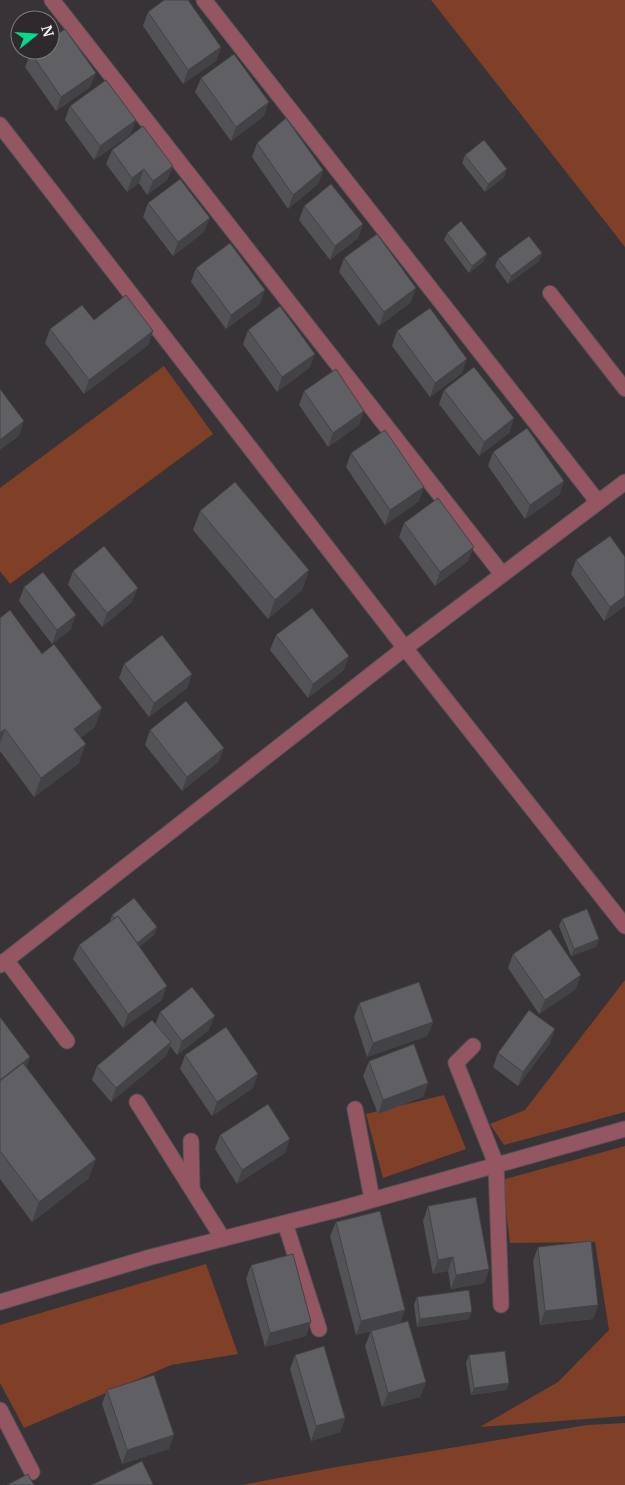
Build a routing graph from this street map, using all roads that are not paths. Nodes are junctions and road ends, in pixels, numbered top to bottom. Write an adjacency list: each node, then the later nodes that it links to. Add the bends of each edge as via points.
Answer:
1 (52, 0): 9 (street)
2 (204, 0): 8 (street)
3 (0, 125): 10 (street)
4 (550, 293): 5 (lane)
5 (620, 374): 6 (lane)
6 (625, 390)
7 (625, 482): 8 (street)
8 (598, 502): 9 (street)
9 (502, 574): 10 (street)
10 (405, 648): 11 (street); 12 (street)
11 (625, 926)
12 (3, 962): 13 (street)
13 (67, 1041)
14 (473, 1046): 19 (street, via 456,1063)
15 (137, 1102): 20 (street)
16 (356, 1109): 21 (street)
17 (625, 1129): 19 (street)
18 (191, 1141): 20 (street)
19 (496, 1164): 21 (street); 25 (street)
20 (192, 1189): 23 (street)
21 (372, 1199): 22 (street)
22 (285, 1223): 23 (street); 26 (street)
23 (223, 1239): 24 (street)
24 (0, 1302)
25 (501, 1306)
26 (319, 1329)
27 (0, 1410): 28 (street)
28 (32, 1472)

